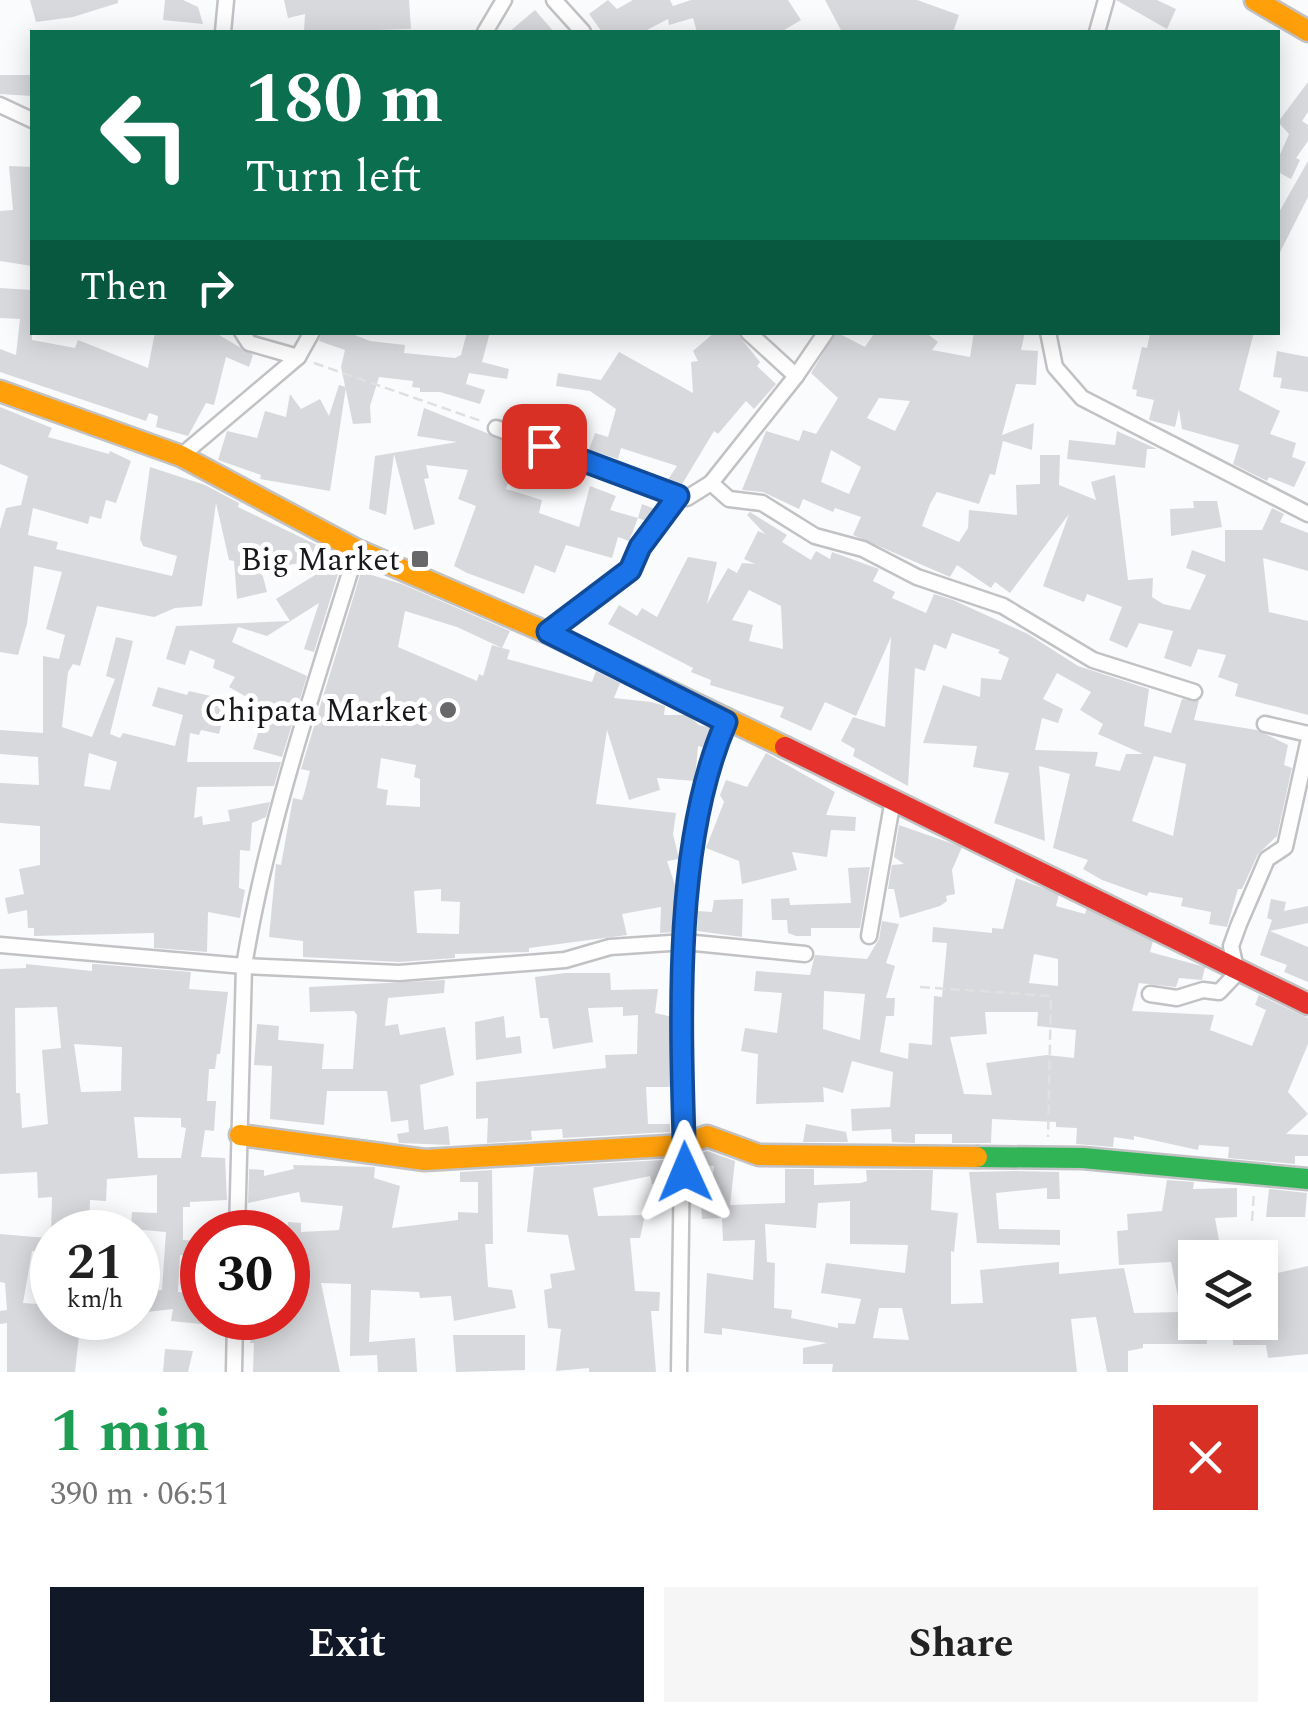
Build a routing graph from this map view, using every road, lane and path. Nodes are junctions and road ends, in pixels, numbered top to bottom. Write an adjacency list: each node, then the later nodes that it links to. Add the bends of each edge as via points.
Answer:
1 (226, 0): 6 (street)
2 (504, 0): 7 (street)
3 (554, 0): 8 (street)
4 (1106, 0): 9 (street)
5 (1255, 0): 10 (street)
6 (223, 30)
7 (486, 30)
8 (580, 30)
9 (1098, 30)
10 (1308, 31)
11 (0, 105): 12 (street)
12 (30, 119)
13 (244, 335): 18 (street, via 249,343)
14 (310, 335): 18 (street)
15 (751, 335): 19 (street)
16 (824, 335): 19 (street)
17 (1049, 335): 25 (street, via 1054,367 1082,398)
18 (298, 357): 21 (path); 22 (street)
19 (796, 376): 23 (street)
20 (0, 390): 22 (street)
21 (496, 428): 24 (street)
22 (182, 456): 26 (street)
23 (712, 482): 24 (street, via 687,498); 28 (street, via 729,499 762,503 815,536 1003,606 1093,660)
24 (678, 496): 27 (street, via 630,570)
25 (1308, 514)
26 (357, 550): 27 (street); 38 (street, via 298,743)
27 (548, 632): 29 (street)
28 (1194, 692)
29 (726, 722): 33 (street); 35 (street, via 695,818)
30 (1265, 724): 31 (street)
31 (1308, 734)
32 (1308, 743): 39 (street, via 1285,847 1267,860 1232,946)
33 (894, 799): 34 (street); 39 (street)
34 (869, 936)
35 (686, 942): 37 (street); 38 (street, via 610,946 566,960 478,968); 44 (street)
36 (0, 945): 38 (street)
37 (805, 954)
38 (244, 966): 43 (street)
39 (1237, 970): 41 (street, via 1219,992); 42 (street)
40 (920, 988): 45 (path, via 1051,996)
41 (1150, 994)
42 (1308, 1004)
43 (240, 1136): 44 (street, via 425,1160); 48 (street)
44 (684, 1145): 45 (street, via 707,1136 759,1155); 52 (street)
45 (1047, 1158): 46 (street)
46 (1252, 1175): 47 (street); 49 (path)
47 (1308, 1179)
48 (238, 1210)
49 (1252, 1221)
50 (235, 1340): 51 (street)
51 (234, 1372)
52 (679, 1372)

